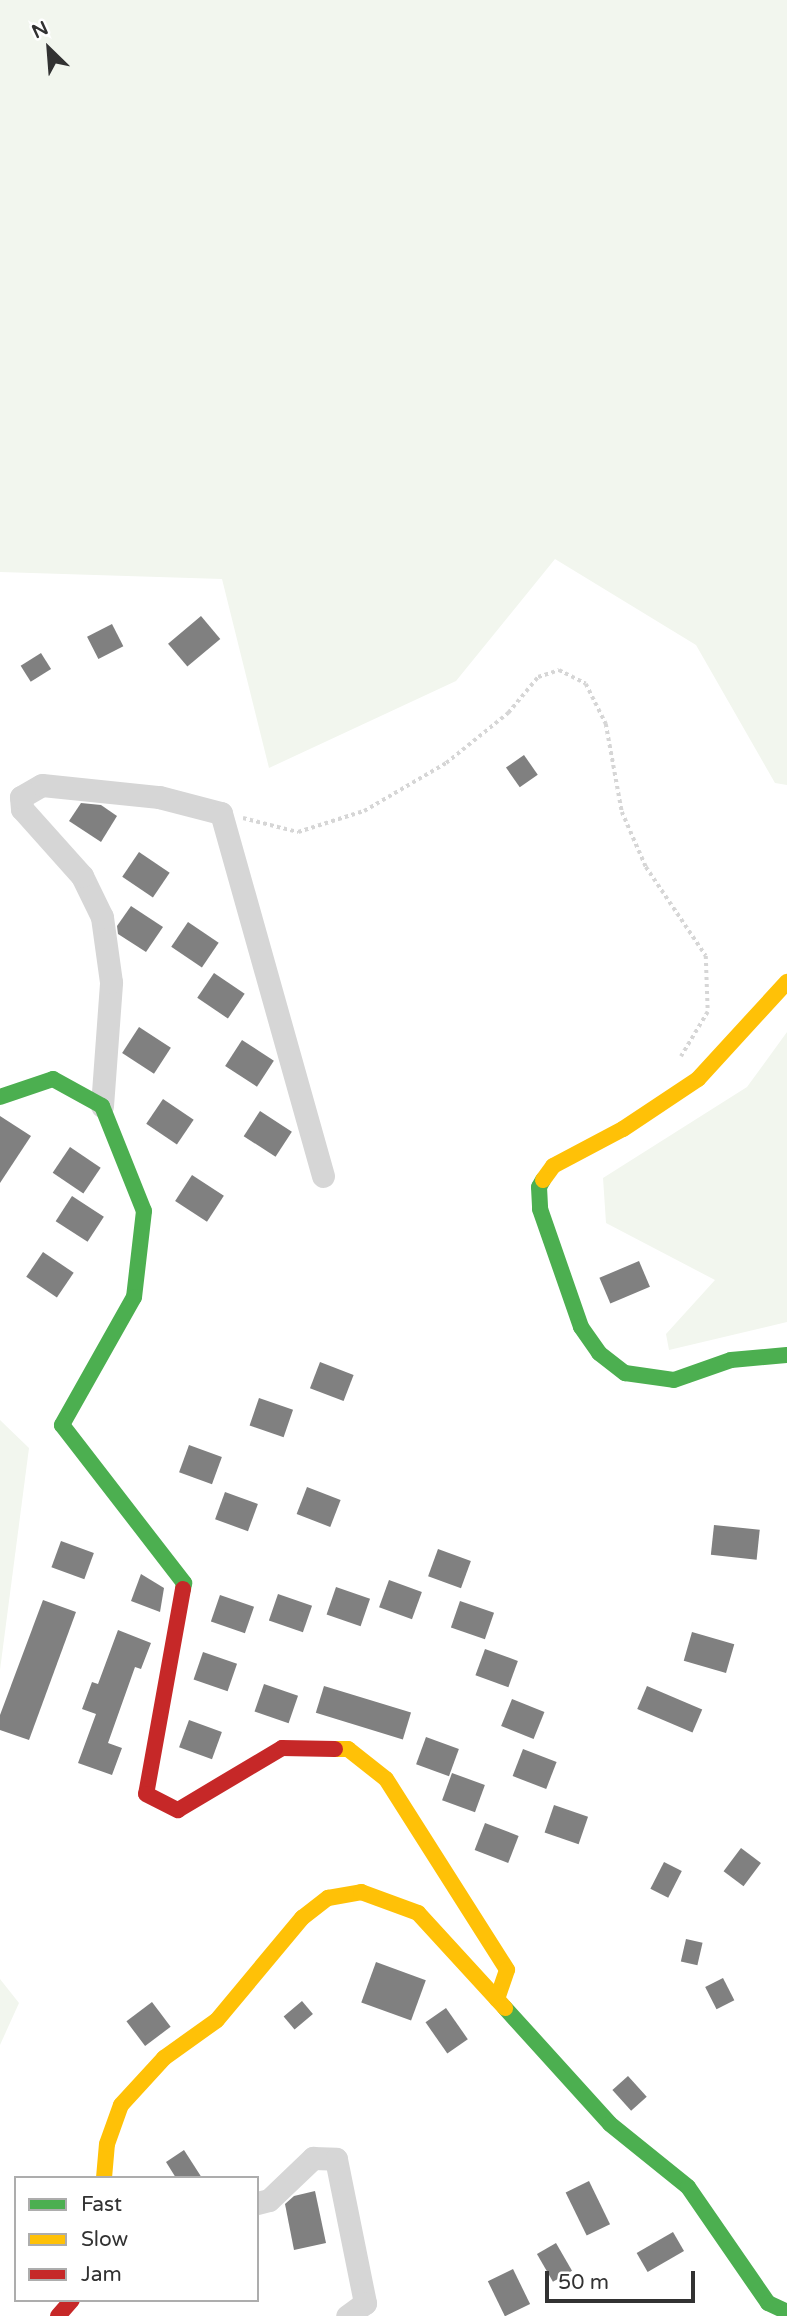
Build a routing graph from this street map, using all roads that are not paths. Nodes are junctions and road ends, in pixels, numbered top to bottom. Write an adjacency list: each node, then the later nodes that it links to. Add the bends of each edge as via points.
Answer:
1 (787, 982): 5 (street, via 698,1079 623,1129 553,1166 539,1187 540,1209 581,1327 599,1353 625,1373 674,1380 731,1360)
2 (0, 1097): 3 (street, via 54,1079)
3 (102, 1105): 4 (street, via 111,982 102,917 82,876 22,809 21,797 42,785 159,797 221,813); 6 (street, via 144,1212 134,1297 62,1425 184,1583 146,1794 178,1810 282,1748 348,1749 386,1779 507,1970)
4 (323, 1176)
5 (787, 1355)
6 (497, 1999): 7 (street, via 418,1913 361,1892 328,1898 302,1918 217,2020 164,2058 121,2105 107,2144); 10 (street, via 610,2124 688,2187 768,2303)
7 (104, 2176)
8 (259, 2202): 12 (street, via 269,2200 313,2158 336,2159 365,2303)
9 (70, 2302): 11 (street)
10 (787, 2312)
11 (58, 2316)
12 (347, 2316)

